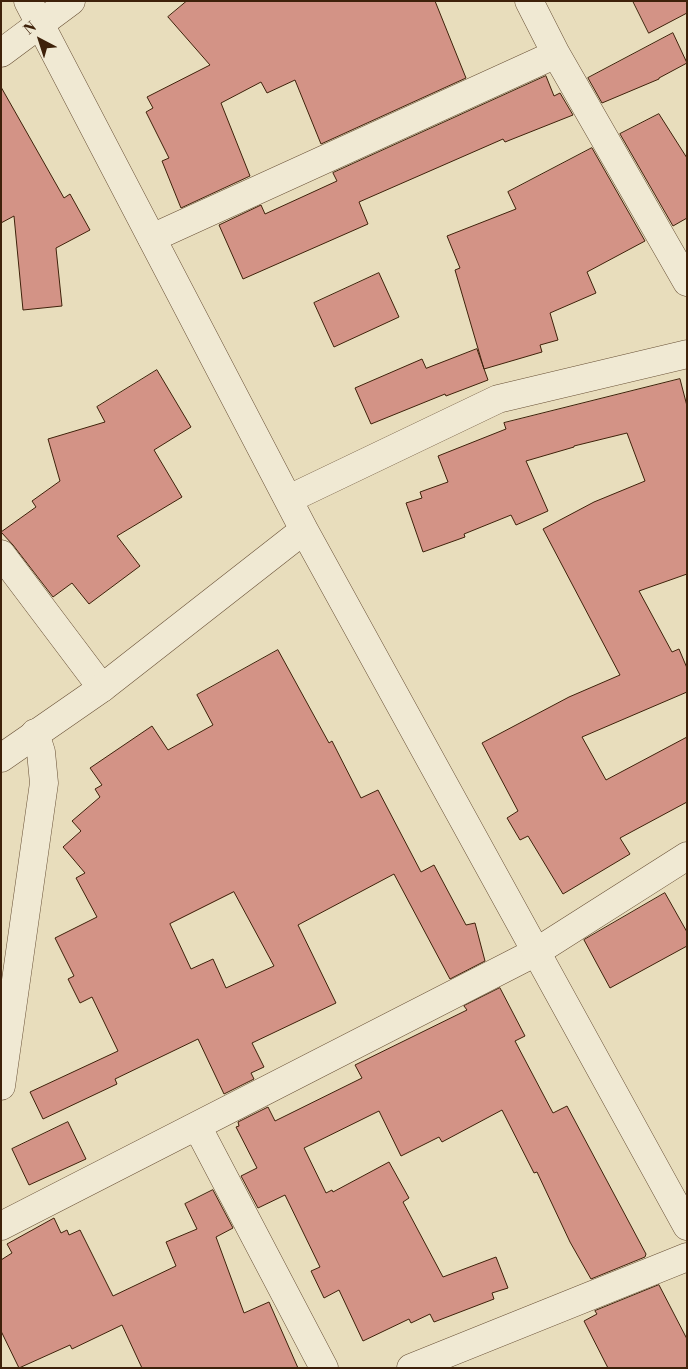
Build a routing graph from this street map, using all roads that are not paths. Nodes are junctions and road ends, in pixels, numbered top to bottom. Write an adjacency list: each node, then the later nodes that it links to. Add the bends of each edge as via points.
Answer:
1 (71, 1): 3 (street)
2 (528, 1): 5 (street)
3 (34, 12): 4 (street); 6 (street)
4 (1, 53)
5 (556, 54): 6 (street); 7 (street)
6 (152, 238): 9 (street)
7 (687, 282)
8 (687, 354): 9 (street, via 498,399)
9 (289, 499): 10 (street)
10 (304, 530): 12 (street); 16 (street)
11 (1, 554): 12 (street)
12 (102, 688): 13 (street)
13 (35, 733): 14 (street); 17 (street, via 41,752 44,783)
14 (1, 758)
15 (687, 856): 16 (street)
16 (536, 952): 18 (street); 20 (street)
17 (1, 1086)
18 (197, 1126): 19 (street); 22 (street)
19 (1, 1226)
20 (687, 1226)
21 (687, 1257): 23 (street)
22 (324, 1368)
23 (411, 1368)

